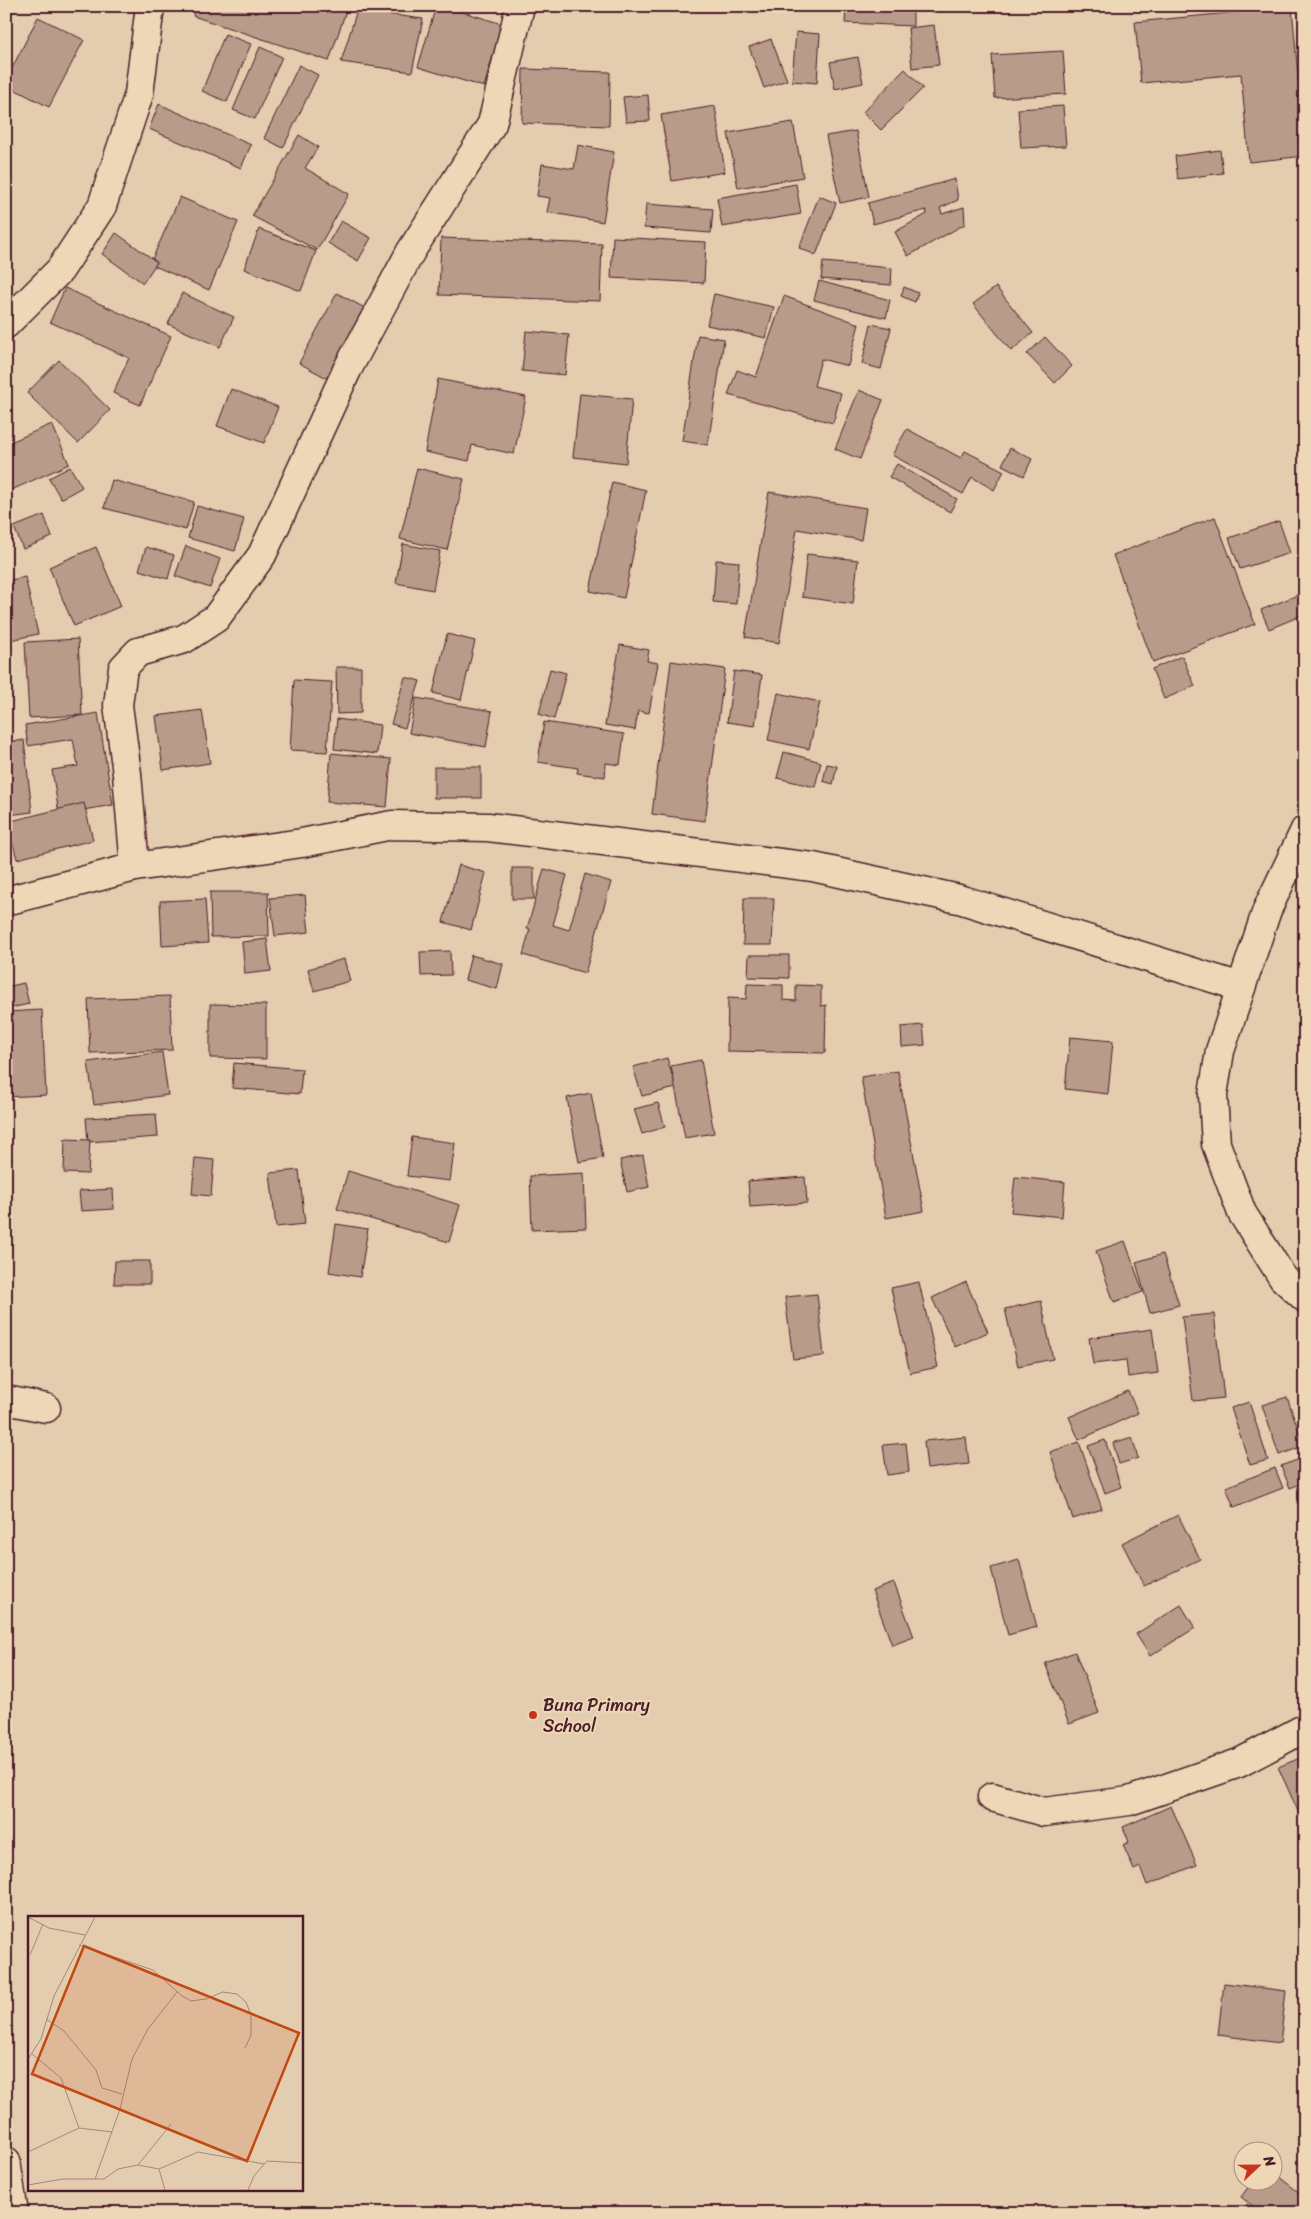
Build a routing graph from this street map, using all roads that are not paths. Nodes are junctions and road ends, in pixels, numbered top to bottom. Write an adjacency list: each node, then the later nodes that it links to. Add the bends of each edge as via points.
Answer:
1 (150, 6): 3 (street, via 139,94 102,206 60,270)
2 (520, 6): 5 (street, via 492,124 410,251 347,370 262,555 216,618 184,639 138,652 123,668 118,705)
3 (6, 324)
4 (1305, 830): 7 (street, via 1268,910)
5 (135, 867): 6 (street); 7 (street, via 302,843 392,825 488,827 813,867 959,899)
6 (6, 901)
7 (1242, 987): 8 (street, via 1220,1051 1213,1095 1216,1144 1242,1213 1283,1278)
8 (1305, 1298)
9 (6, 1400): 10 (street)
10 (46, 1408)
11 (1305, 1728): 12 (street, via 1239,1763 1129,1800 1044,1812)
12 (992, 1797)
13 (6, 2161): 14 (street)
14 (14, 2213)

